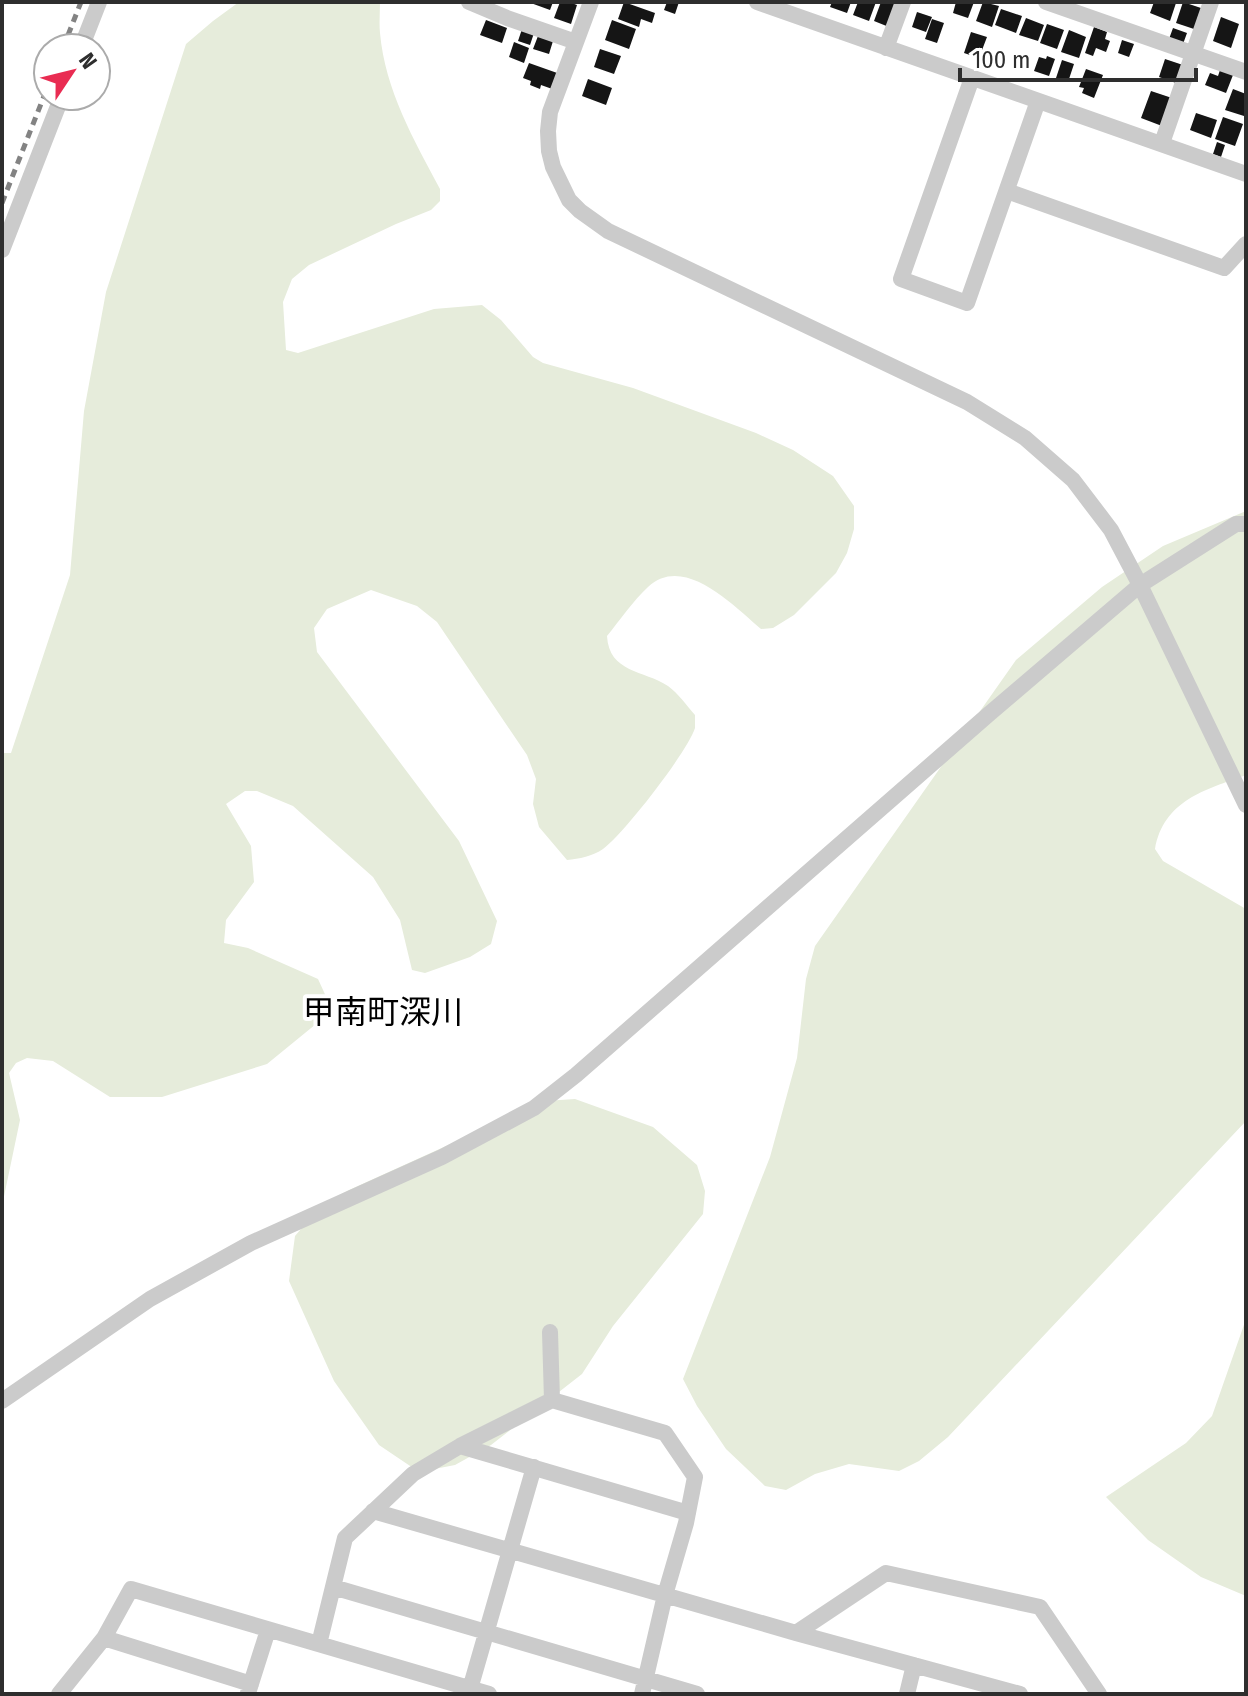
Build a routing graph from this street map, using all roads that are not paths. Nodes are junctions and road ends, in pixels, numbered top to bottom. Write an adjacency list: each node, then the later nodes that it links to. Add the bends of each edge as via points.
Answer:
1 (99, 2): 8 (street)
2 (469, 2): 9 (street)
3 (591, 2): 9 (street)
4 (757, 2): 10 (street)
5 (903, 2): 10 (street)
6 (1046, 2): 11 (street)
7 (1211, 2): 11 (street)
8 (87, 32)
9 (576, 42): 22 (street, via 548,131 553,167 580,211 608,231 967,402 1025,438 1073,480 1111,530)
10 (886, 48): 13 (street)
11 (1194, 54): 12 (street); 16 (street)
12 (1246, 72)
13 (972, 78): 14 (street); 18 (street, via 901,279 967,303)
14 (1038, 101): 16 (street); 18 (street)
15 (56, 112): 20 (street)
16 (1162, 143): 17 (street)
17 (1246, 174)
18 (1007, 191): 19 (street, via 1224,268)
19 (1246, 244)
20 (2, 250)
21 (1246, 524): 22 (street, via 1236,524)
22 (1140, 585): 23 (street); 26 (street, via 534,1108 442,1157 251,1243 150,1299)
23 (1246, 805)
24 (550, 1332): 25 (street)
25 (552, 1400): 27 (street); 30 (street, via 665,1433 695,1477)
26 (2, 1401)
27 (460, 1446): 28 (street); 29 (street, via 413,1474)
28 (534, 1467): 30 (street); 31 (street)
29 (373, 1511): 31 (street); 32 (street, via 345,1538)
30 (688, 1513): 33 (street)
31 (510, 1550): 33 (street); 35 (street)
32 (333, 1587): 35 (street); 38 (street)
33 (665, 1595): 36 (street); 40 (street)
34 (268, 1630): 37 (street, via 131,1589); 38 (street); 41 (street)
35 (486, 1632): 40 (street); 42 (street)
36 (796, 1633): 39 (street); 48 (street, via 886,1573 1040,1607)
37 (104, 1638): 41 (street); 43 (street)
38 (319, 1644): 42 (street)
39 (914, 1665): 46 (street); 47 (street)
40 (644, 1686): 45 (street)
41 (249, 1689)
42 (470, 1689): 44 (street)
43 (59, 1694)
44 (489, 1694)
45 (697, 1694)
46 (907, 1694)
47 (1020, 1694)
48 (1099, 1694)

